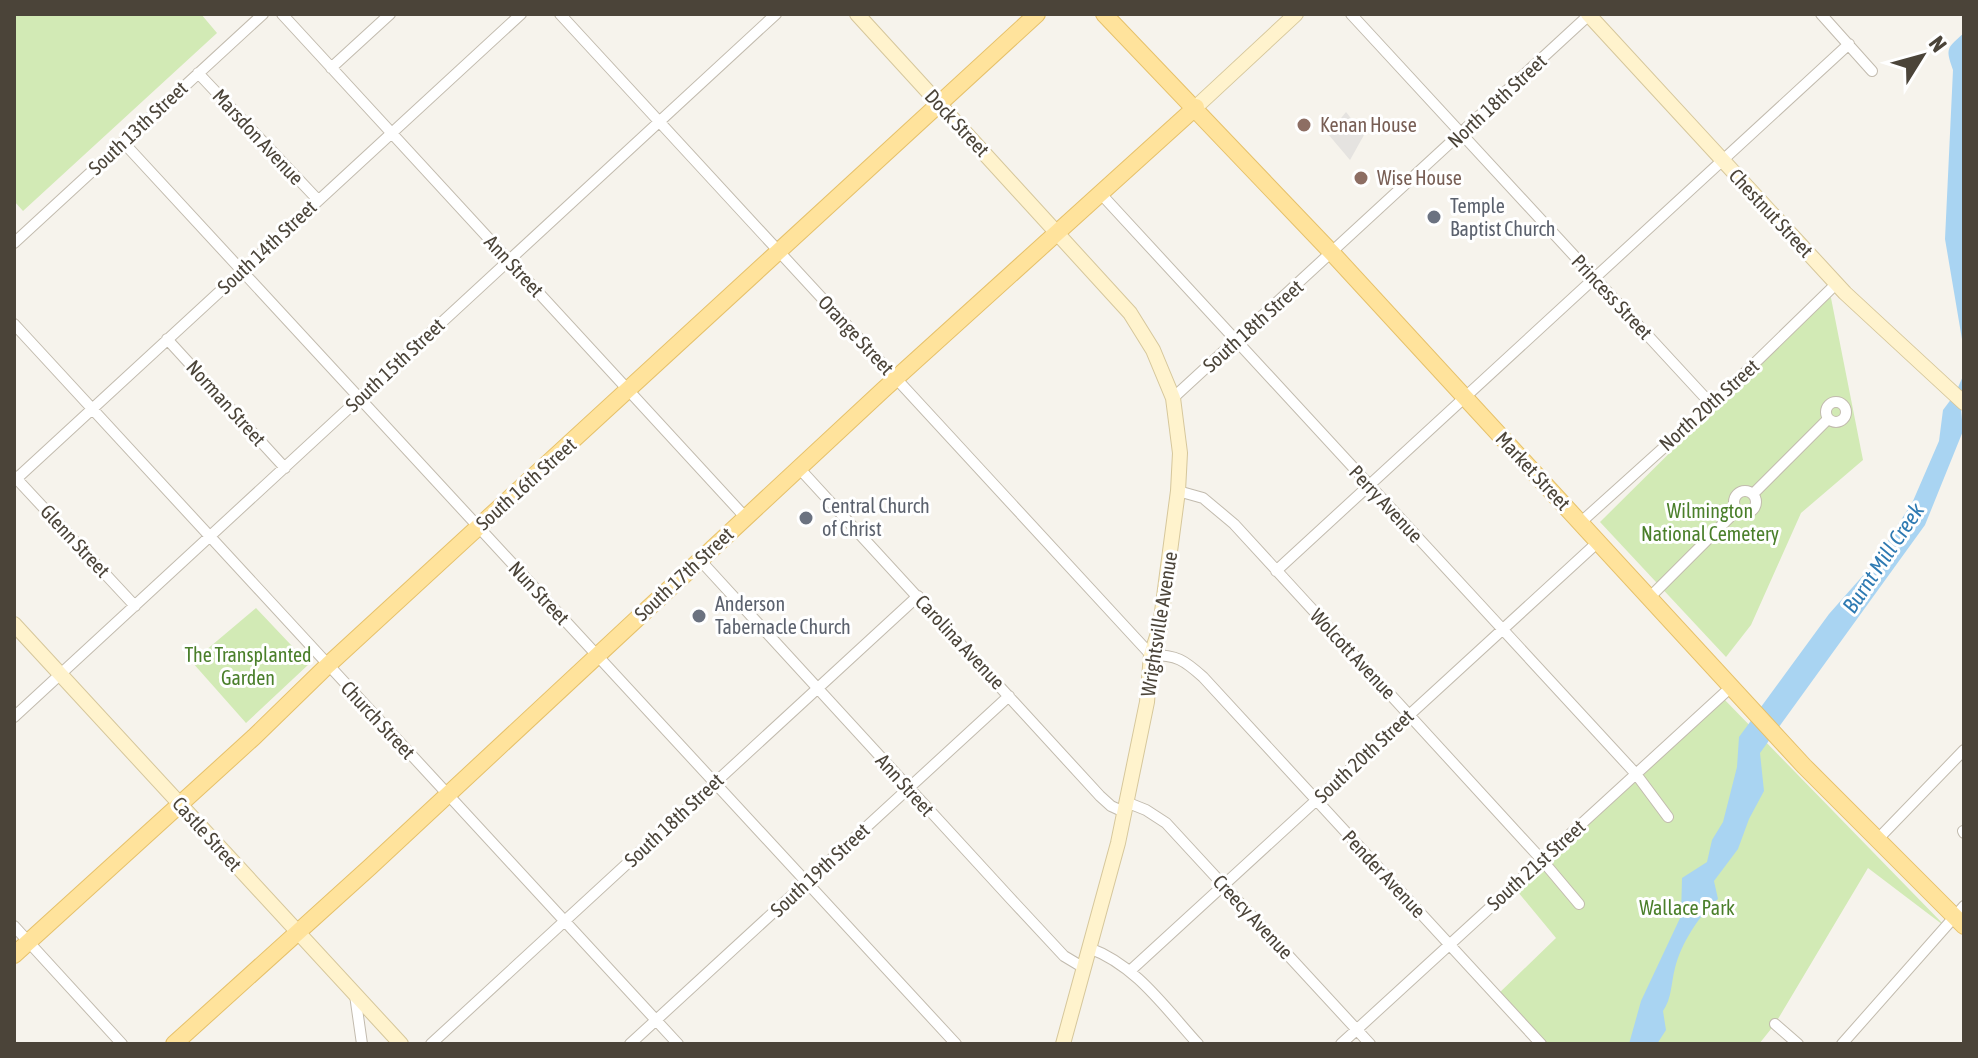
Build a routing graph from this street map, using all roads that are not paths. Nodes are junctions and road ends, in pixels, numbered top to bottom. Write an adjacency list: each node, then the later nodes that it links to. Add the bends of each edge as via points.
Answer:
1 (263, 14): 17 (street, South 13th Street)
2 (282, 14): 15 (street, Ann Street)
3 (390, 14): 15 (street)
4 (521, 14): 21 (street, South 14th Street)
5 (560, 14): 20 (street, Orange Street)
6 (776, 14): 20 (street, South 15th Street)
7 (857, 14): 18 (street, Dock Street)
8 (1037, 14): 18 (main road, South 16th Street)
9 (1104, 14): 19 (main road, Market Street)
10 (1296, 14): 19 (street)
11 (1351, 14): 22 (street, Princess Street)
12 (1589, 14): 22 (street, North 18th Street); 24 (street, Chestnut Street)
13 (1821, 14): 14 (street)
14 (1849, 44): 16 (street); 24 (street)
15 (331, 68): 21 (street, Ann Street)
16 (1872, 71)
17 (198, 73): 23 (street, South 13th Street); 26 (street, Marsdon Avenue)
18 (939, 104): 27 (street, Dock Street); 29 (main road, South 16th Street)
19 (1196, 107): 25 (main road, South 17th Street); 30 (main road, Market Street)
20 (660, 122): 29 (street, Orange Street); 31 (street, South 15th Street)
21 (391, 133): 26 (street, South 14th Street); 31 (street, Ann Street)
22 (1461, 133): 30 (street, North 18th Street); 33 (street, Princess Street)
23 (123, 142): 28 (street, South 13th Street); 32 (street, Nun Street)
24 (1722, 160): 33 (street); 34 (street, Chestnut Street)
25 (1101, 194): 27 (main road, South 17th Street); 37 (street, Perry Avenue)
26 (318, 200): 32 (street, South 14th Street)
27 (1058, 232): 38 (main road, South 17th Street); 40 (street, Wrightsville Avenue, via 1130,313)
28 (14, 243)
29 (779, 251): 38 (street, Orange Street); 39 (main road, South 16th Street)
30 (1333, 254): 37 (street, South 18th Street); 41 (main road, Market Street)
31 (508, 260): 39 (street, Ann Street); 42 (street, South 15th Street)
32 (241, 271): 36 (street, South 14th Street); 42 (street, Nun Street)
33 (1594, 278): 41 (street); 44 (street, Princess Street)
34 (1836, 284): 43 (street, Chestnut Street); 44 (street, North 20th Street)
35 (14, 324): 45 (street, Church Street)
36 (167, 339): 45 (street, South 14th Street); 47 (street, Norman Street)
37 (1236, 340): 40 (street, South 18th Street); 50 (street, Perry Avenue)
38 (896, 379): 48 (main road, South 17th Street); 67 (street, Orange Street)
39 (628, 390): 54 (street, Ann Street); 56 (main road, South 16th Street)
40 (1173, 398): 51 (street, Wrightsville Avenue, via 1180,453)
41 (1465, 398): 50 (street); 55 (main road, Market Street)
42 (358, 400): 47 (street, South 15th Street); 56 (street, Nun Street)
43 (1964, 403)
44 (1711, 404): 55 (street, North 20th Street)
45 (92, 409): 49 (street, South 14th Street); 57 (street, Church Street)
46 (1828, 419): 52 (street)
47 (285, 468): 57 (street, South 15th Street)
48 (799, 468): 54 (main road, South 17th Street); 61 (street, Carolina Avenue)
49 (15, 478): 63 (street, Glenn Street)
50 (1369, 485): 60 (street); 65 (street, Perry Avenue)
51 (1178, 491): 60 (street, Wolcott Avenue, via 1216,507); 67 (street, Wrightsville Avenue, via 1160,627)
52 (1753, 494): 53 (street, via 1737,494); 53 (street, via 1754,509 1744,514)
53 (1737, 510): 62 (street)
54 (746, 518): 59 (main road, South 17th Street)
55 (1580, 523): 58 (main road, Market Street)
56 (478, 528): 66 (street, Nun Street); 68 (main road, South 16th Street)
57 (209, 537): 63 (street, South 15th Street); 68 (street, Church Street)
58 (1598, 542): 62 (main road, Market Street); 65 (street, South 20th Street)
59 (700, 560): 66 (main road, South 17th Street); 71 (street, Ann Street)
60 (1276, 571): 73 (street, Wolcott Avenue)
61 (918, 596): 71 (street, South 18th Street); 72 (street, Carolina Avenue)
62 (1649, 598): 70 (main road, Market Street)
63 (135, 606): 69 (street, South 15th Street)
64 (14, 624): 69 (street, Castle Street)
65 (1502, 630): 73 (street, South 20th Street); 76 (street, Perry Avenue)
66 (596, 655): 77 (street, Nun Street); 79 (main road, South 17th Street)
67 (1151, 655): 80 (street, Pender Avenue, via 1172,655 1190,665); 82 (street, Wrightsville Avenue)
68 (328, 665): 79 (street, Church Street); 81 (main road, South 16th Street)
69 (60, 674): 74 (street, South 15th Street); 81 (street, Castle Street)
70 (1731, 687): 76 (street, South 21st Street); 84 (main road, Market Street)
71 (817, 688): 77 (street, South 18th Street); 78 (street, Ann Street)
72 (1009, 696): 78 (street, South 19th Street); 82 (street, Carolina Avenue, via 1100,796 1111,806)
73 (1409, 715): 80 (street, South 20th Street); 85 (street, Wolcott Avenue)
74 (14, 717)
75 (1964, 750): 84 (street)
76 (1636, 774): 83 (street, Perry Avenue); 85 (street, South 21st Street)
77 (713, 784): 86 (street, Nun Street); 90 (street, South 18th Street)
78 (909, 789): 86 (street, South 19th Street); 97 (street, Ann Street, via 1064,956)
79 (446, 794): 90 (street, Church Street); 92 (main road, South 17th Street)
80 (1316, 800): 87 (street, South 20th Street); 94 (street, Pender Avenue)
81 (179, 803): 92 (street, Castle Street); 93 (main road, South 16th Street)
82 (1125, 807): 87 (street, Creecy Avenue, via 1146,810 1166,823); 95 (street, Wrightsville Avenue)
83 (1668, 817)
84 (1876, 841): 89 (main road, Market Street)
85 (1542, 860): 88 (street, Wolcott Avenue); 94 (street, South 21st Street)
86 (806, 883): 100 (street, South 19th Street); 110 (street, Nun Street)
87 (1224, 885): 98 (street, South 20th Street); 102 (street, Creecy Avenue)
88 (1579, 904)
89 (1961, 917): 117 (street)
90 (565, 921): 100 (street, Church Street); 107 (street, South 18th Street)
91 (14, 926): 93 (street)
92 (296, 931): 99 (street, Castle Street); 104 (main road, South 17th Street)
93 (28, 942): 96 (main road, South 16th Street); 103 (street)
94 (1449, 945): 102 (street, South 21st Street); 115 (street, Pender Avenue)
95 (1089, 948): 97 (street, Wrightsville Avenue); 98 (street)
96 (14, 955)
97 (1084, 968): 111 (street, Wrightsville Avenue)
98 (1131, 970): 112 (street)
99 (355, 995): 105 (street); 106 (street, Castle Street)
100 (656, 1020): 108 (street, South 19th Street); 109 (street, Church Street)
101 (1775, 1024): 116 (street)
102 (1357, 1030): 113 (street, South 21st Street); 114 (street, Creecy Avenue)
103 (122, 1044)
104 (174, 1044)
105 (362, 1044)
106 (401, 1044)
107 (431, 1044)
108 (630, 1044)
109 (678, 1044)
110 (956, 1044)
111 (1063, 1044)
112 (1198, 1044)
113 (1341, 1044)
114 (1370, 1044)
115 (1541, 1044)
116 (1798, 1044)
117 (1842, 1044)

